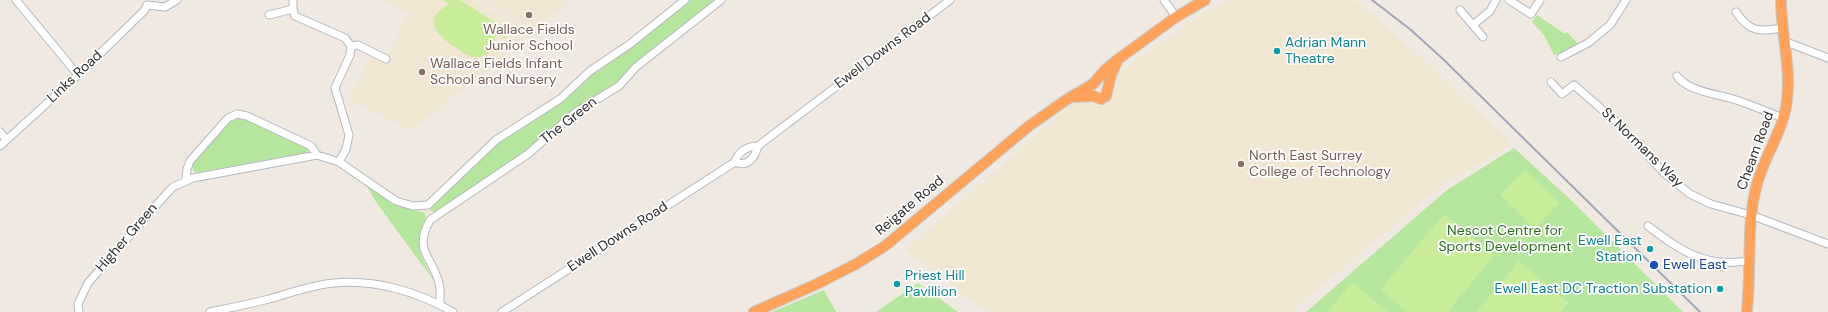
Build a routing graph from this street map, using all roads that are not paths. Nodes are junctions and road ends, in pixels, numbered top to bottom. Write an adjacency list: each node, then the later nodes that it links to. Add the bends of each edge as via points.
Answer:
1 (16, 0): 29 (street)
2 (177, 0): 13 (street, via 166,7)
3 (293, 0): 15 (street)
4 (685, 0): 45 (street, The Green, via 630,44 590,71 560,99 496,140)
5 (722, 0): 47 (street, The Green, via 636,67 619,86 576,112 528,154)
6 (950, 0): 40 (street, Ewell Downs Road)
7 (1164, 0): 19 (street)
8 (1206, 0): 19 (highway, Reigate Road)
9 (1496, 0): 20 (street, via 1490,11)
10 (1509, 0): 11 (street, via 1531,14)
11 (1540, 0)
12 (1626, 0): 25 (street, via 1610,25 1588,43)
13 (146, 3): 29 (street, Links Road, via 144,11)
14 (1779, 3): 21 (highway, Cheam Road)
15 (293, 9): 18 (street); 24 (street, via 295,16 300,20 345,38)
16 (1460, 10): 20 (street)
17 (1736, 12): 21 (street, via 1756,30)
18 (268, 15)
19 (1176, 17): 28 (highway, Reigate Road)
20 (1473, 25): 22 (street)
21 (1782, 28): 23 (highway, Cheam Road)
22 (1483, 37)
23 (1784, 44): 26 (street, via 1789,43); 36 (highway, Cheam Road, via 1788,87)
24 (352, 46): 27 (street, via 358,45); 42 (street, via 335,88 349,135 346,149)
25 (1561, 57)
26 (1828, 58)
27 (386, 59)
28 (1117, 60): 32 (highway, Reigate Road); 33 (highway)
29 (78, 75): 38 (street, Links Road)
30 (1677, 76): 36 (street, via 1681,83)
31 (1551, 82): 46 (street, St Normans Way, via 1562,94 1574,85 1620,125 1664,173 1690,194 1711,204)
32 (1094, 83): 33 (highway, via 1104,82); 34 (highway, via 1091,90); 35 (highway, Reigate Road)
33 (1108, 87): 34 (highway, via 1108,93 1104,98 1098,99)
34 (1093, 96): 35 (highway)
35 (1070, 98): 57 (highway, Reigate Road, via 1010,141 885,246 819,283)
36 (1783, 118): 46 (highway, Cheam Road, via 1756,186)
37 (0, 132): 38 (street)
38 (6, 139): 39 (street, Links Road)
39 (0, 146)
40 (758, 146): 43 (street, Ewell Downs Road, via 737,155); 43 (street, Ewell Downs Road, via 748,163)
41 (317, 155): 42 (street, Higher Green); 44 (street, Higher Green); 44 (street, Higher Green, via 311,146 247,116 237,114 223,122 190,161)
42 (339, 162): 45 (street, via 396,201 413,206)
43 (735, 162): 56 (street, Ewell Downs Road)
44 (186, 180): 52 (street, Higher Green, via 168,192 88,283)
45 (428, 205): 47 (street)
46 (1751, 215): 49 (street); 50 (highway, Cheam Road)
47 (430, 220): 51 (street, via 423,235 424,251 439,281)
48 (1648, 226): 50 (street, via 1669,242 1698,258 1720,262)
49 (1828, 244)
50 (1750, 261): 58 (highway, Cheam Road)
51 (440, 304): 54 (street, via 390,287 360,282 307,288); 55 (street)
52 (79, 308): 53 (street, Higher Green)
53 (74, 312)
54 (210, 312)
55 (453, 312)
56 (502, 312)
57 (754, 312)
58 (1747, 312)

